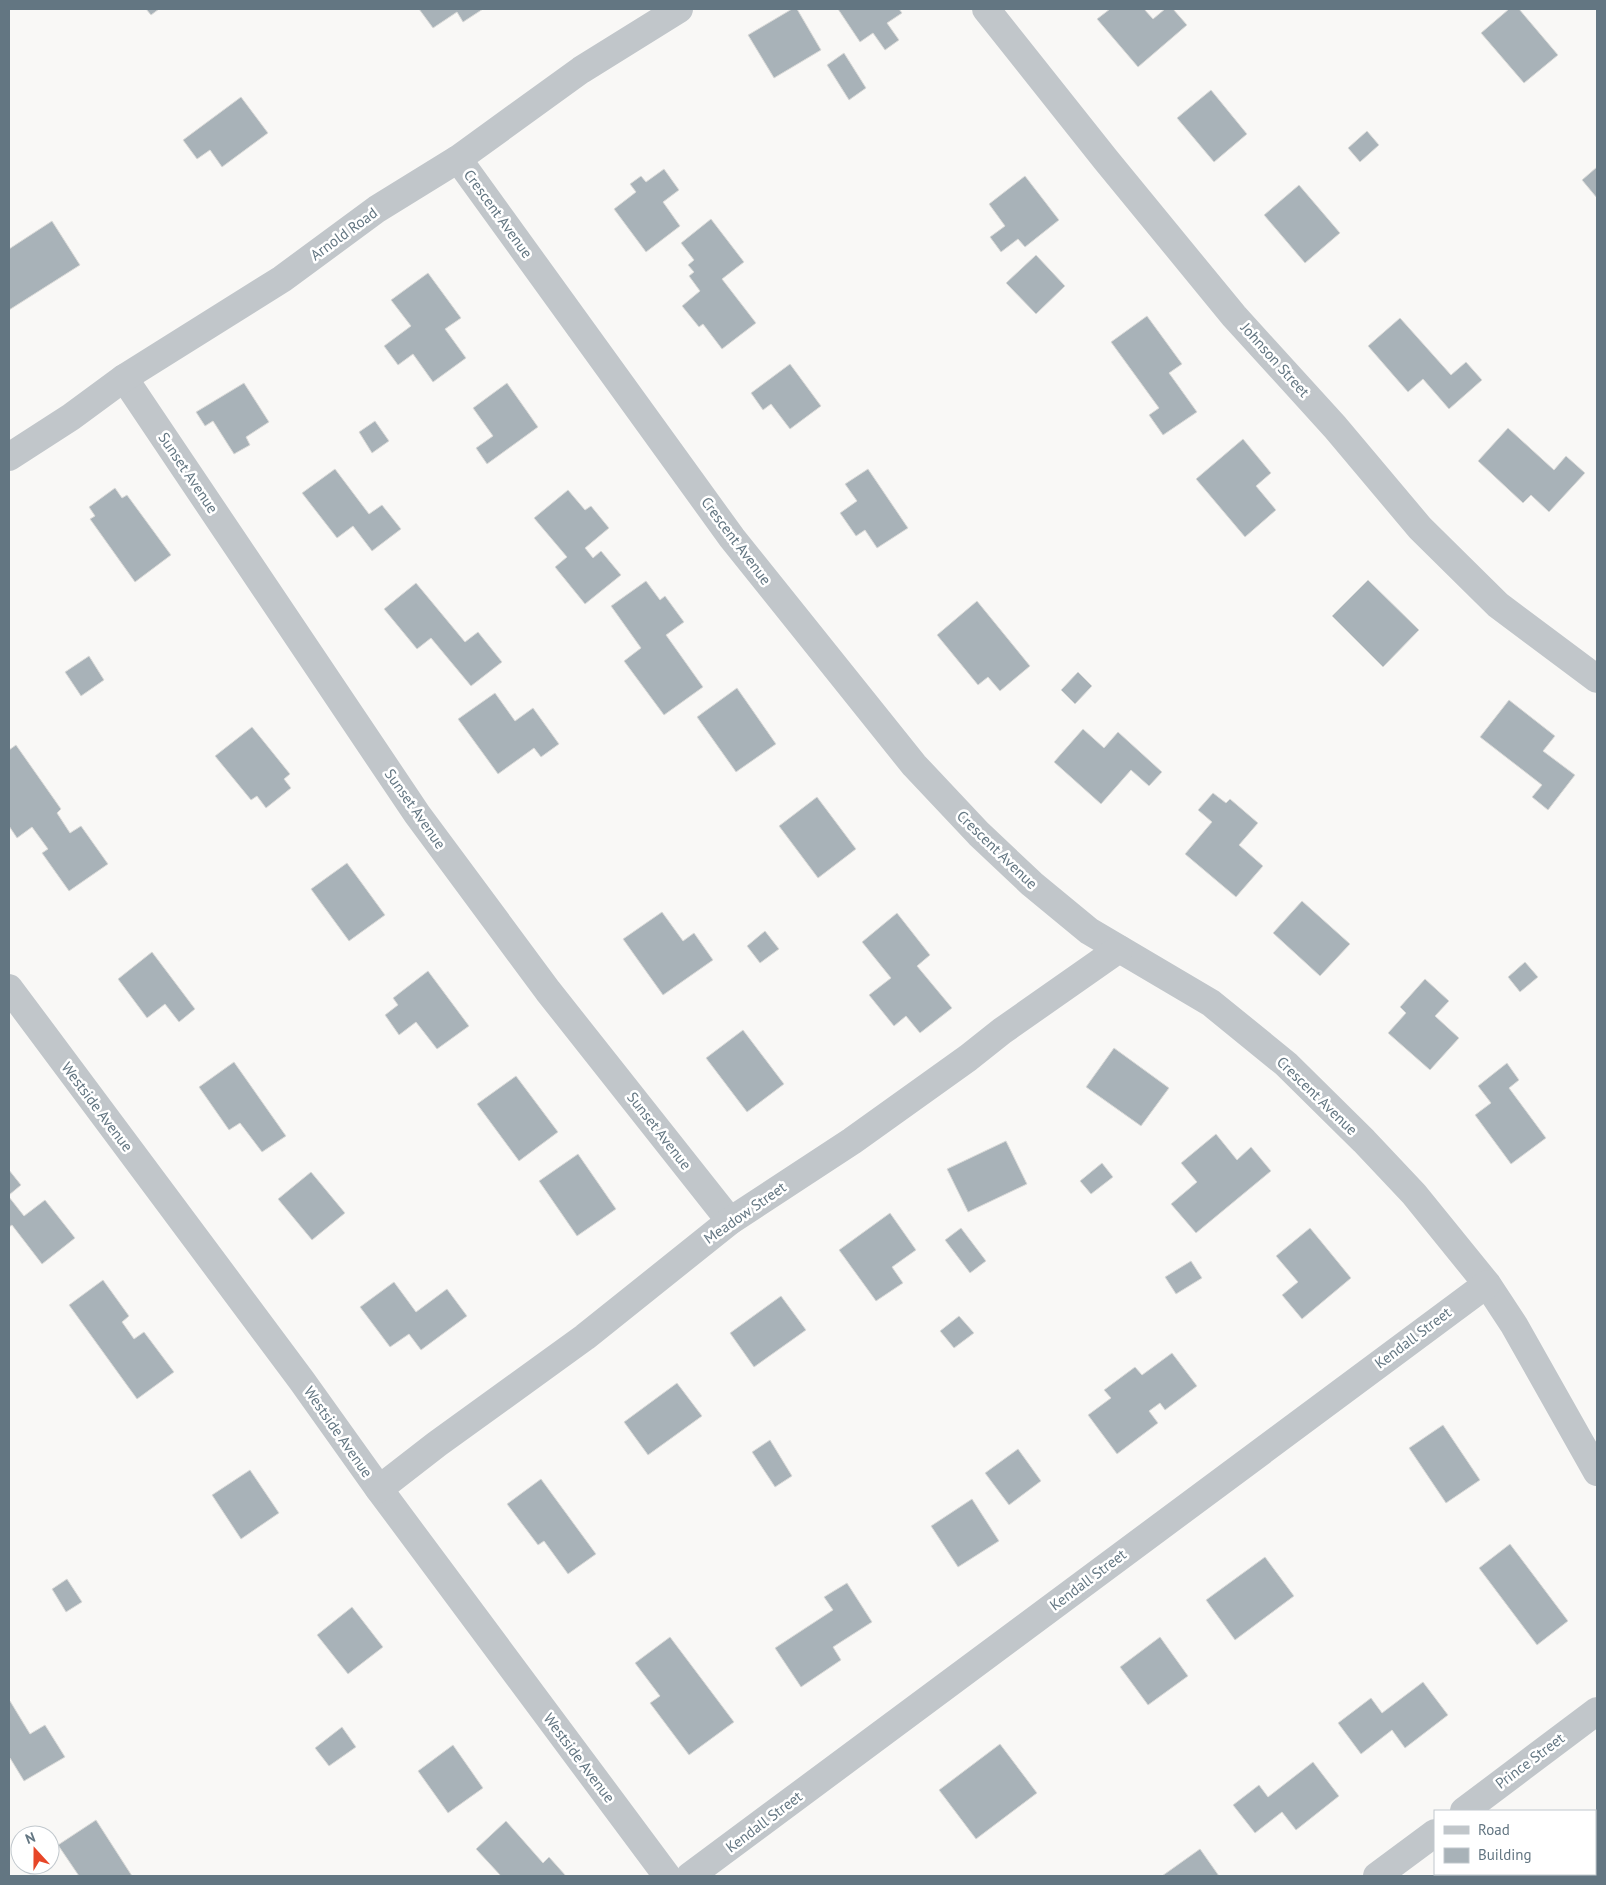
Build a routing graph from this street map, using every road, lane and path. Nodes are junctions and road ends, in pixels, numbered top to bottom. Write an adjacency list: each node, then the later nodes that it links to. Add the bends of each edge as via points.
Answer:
1 (679, 9): 3 (street, Arnold Road, via 581,70)
2 (986, 9): 6 (street, Johnson Street, via 1234,316 1335,427 1420,528 1498,605)
3 (458, 159): 4 (street, Arnold Road, via 377,209 282,279); 7 (street, Crescent Avenue, via 732,538 914,766 1032,884 1089,931)
4 (124, 378): 5 (street, Arnold Road); 9 (street, Sunset Avenue, via 417,814 548,991)
5 (9, 457)
6 (1597, 679)
7 (1119, 949): 9 (street, Meadow Street, via 852,1141); 10 (street, Crescent Avenue, via 1211,1003 1286,1064 1414,1194)
8 (9, 988): 12 (street, Westside Avenue)
9 (730, 1221): 12 (street, Meadow Street, via 585,1337)
10 (1487, 1284): 11 (street, Crescent Avenue, via 1514,1325); 17 (street, Kendall Street)
11 (1597, 1472)
12 (379, 1489): 16 (street, Westside Avenue)
13 (1597, 1711): 14 (street, Prince Street)
14 (1465, 1810)
15 (1434, 1834): 18 (street)
16 (667, 1876)
17 (690, 1876)
18 (1377, 1876)

